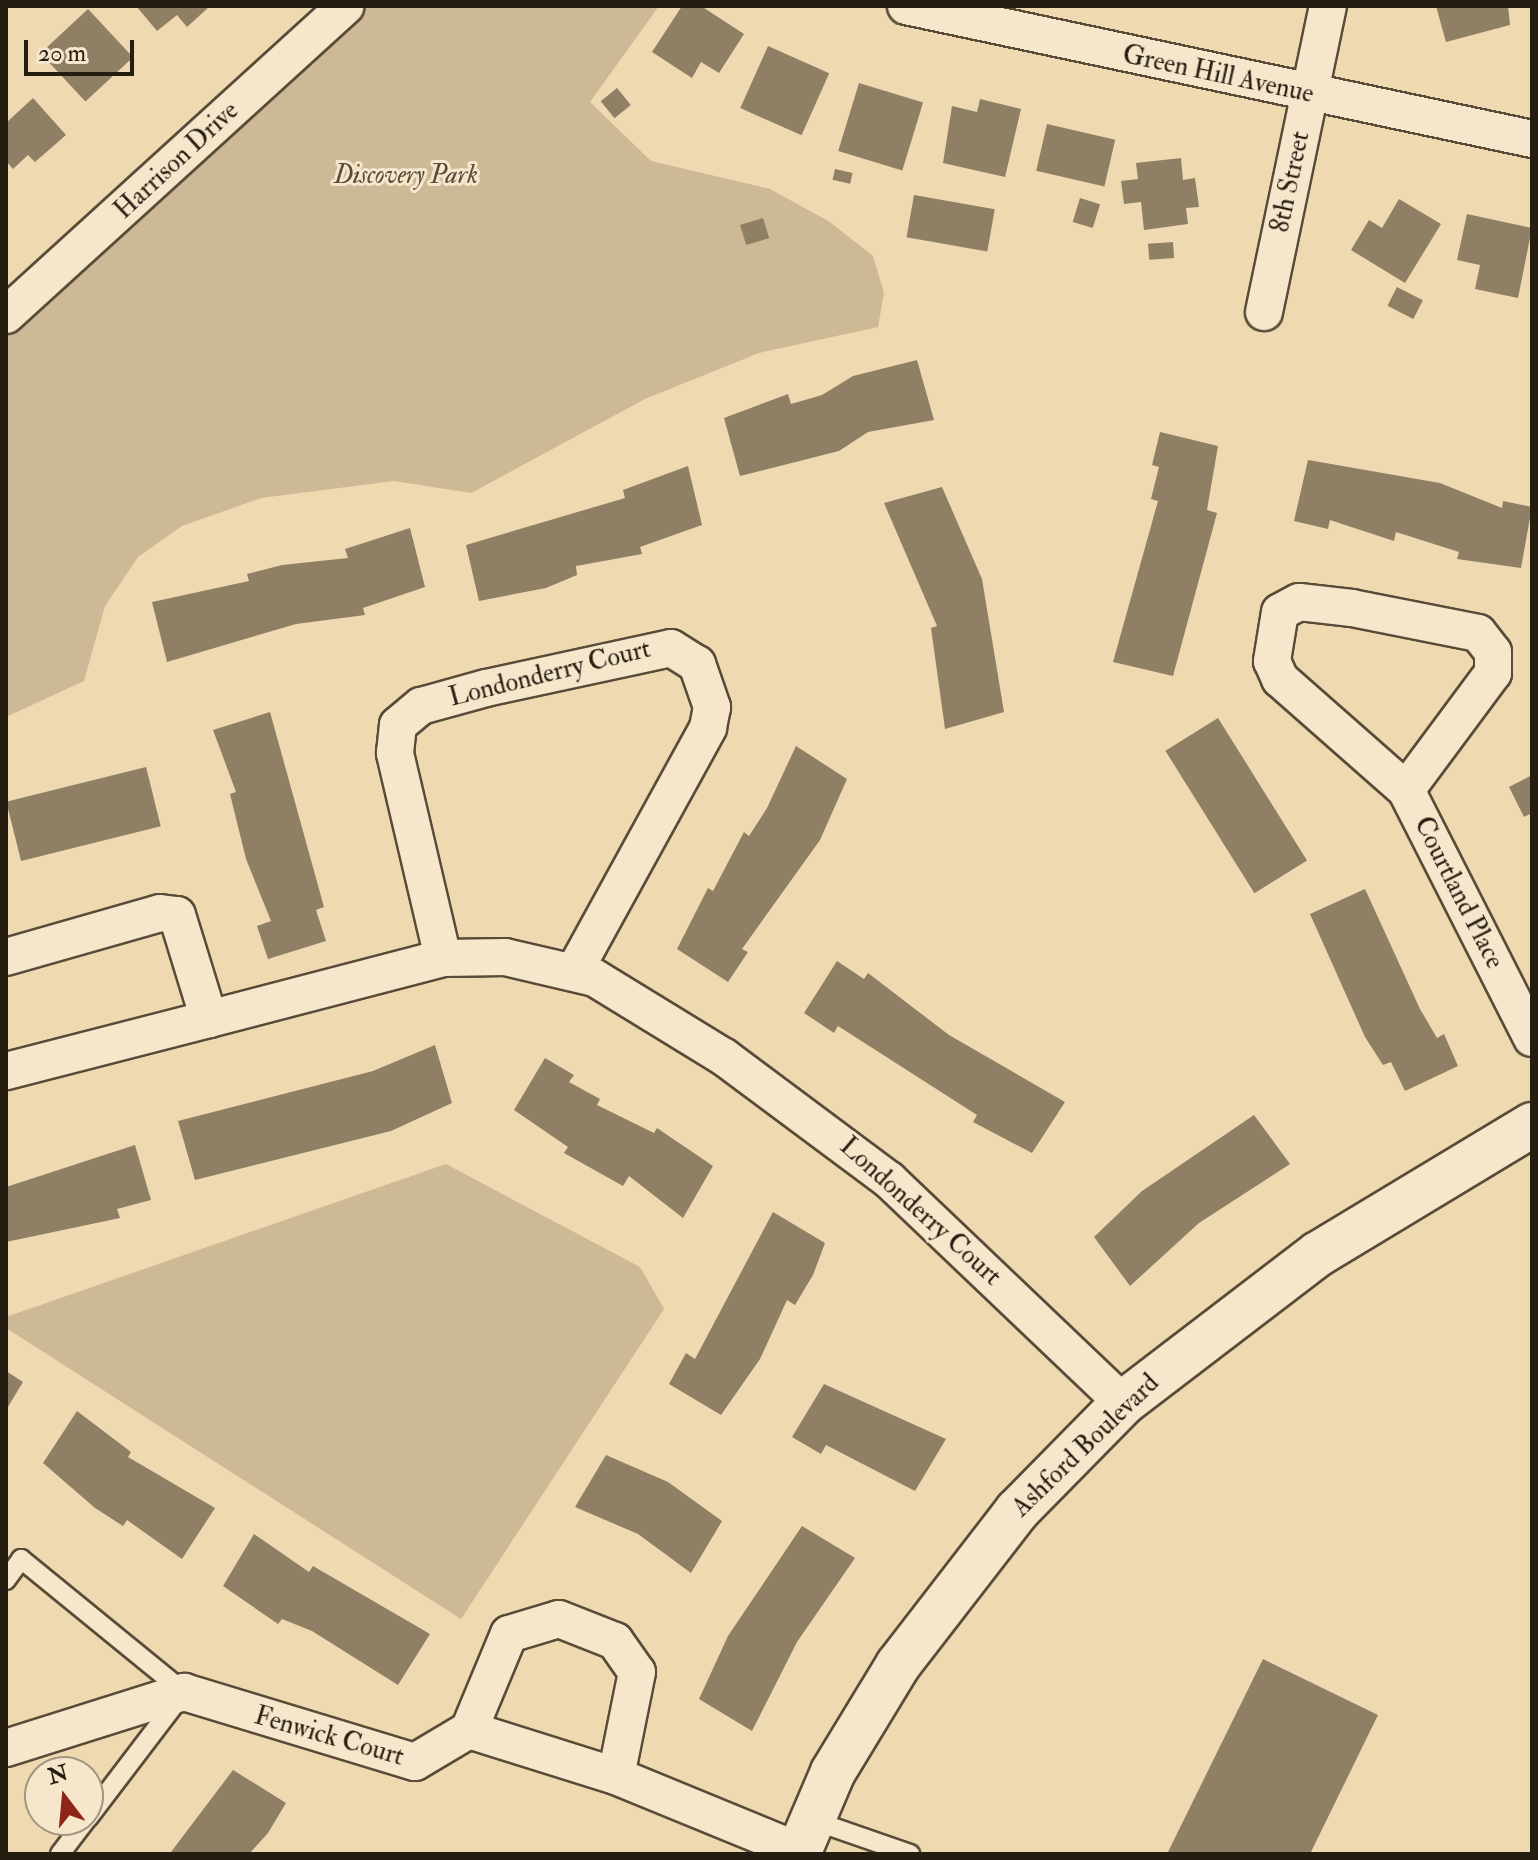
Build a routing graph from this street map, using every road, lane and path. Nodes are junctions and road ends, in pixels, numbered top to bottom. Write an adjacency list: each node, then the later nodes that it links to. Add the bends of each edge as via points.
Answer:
1 (346, 6): 7 (street, Harrison Drive)
2 (906, 6): 4 (street, Green Hill Avenue)
3 (1328, 6): 4 (street, 8th Street)
4 (1309, 95): 5 (street, Green Hill Avenue); 6 (street, 8th Street)
5 (1532, 139)
6 (1264, 312)
7 (6, 315)
8 (1406, 790): 8 (street, via 1280,679 1272,661 1280,612 1299,602 1352,608 1478,633 1493,652 1493,673); 13 (street, Courtland Place)
9 (6, 957): 12 (street, via 160,913 177,915)
10 (443, 958): 11 (street, Londonderry Court, via 505,957); 11 (street, Londonderry Court, via 395,753 394,738 407,713 671,648 697,664 712,707 708,728); 12 (street, Londonderry Court)
11 (575, 970): 16 (street, Londonderry Court, via 684,1030 822,1126 944,1228)
12 (209, 1019): 14 (street, Londonderry Court)
13 (1532, 1038)
14 (6, 1071)
15 (1532, 1125): 16 (street, Ashford Boulevard, via 1318,1254)
16 (1123, 1403): 24 (street, Ashford Boulevard, via 956,1585 856,1729)
17 (6, 1580): 18 (lane, via 21,1559)
18 (184, 1692): 19 (street, Fenwick Court, via 415,1762); 20 (street); 22 (lane)
19 (469, 1730): 21 (street); 21 (street, via 509,1634 559,1619 615,1641 637,1672)
20 (6, 1748)
21 (616, 1776): 24 (street)
22 (104, 1797)
23 (74, 1836): 25 (lane)
24 (803, 1842): 26 (lane)
25 (60, 1854)
26 (910, 1854)

